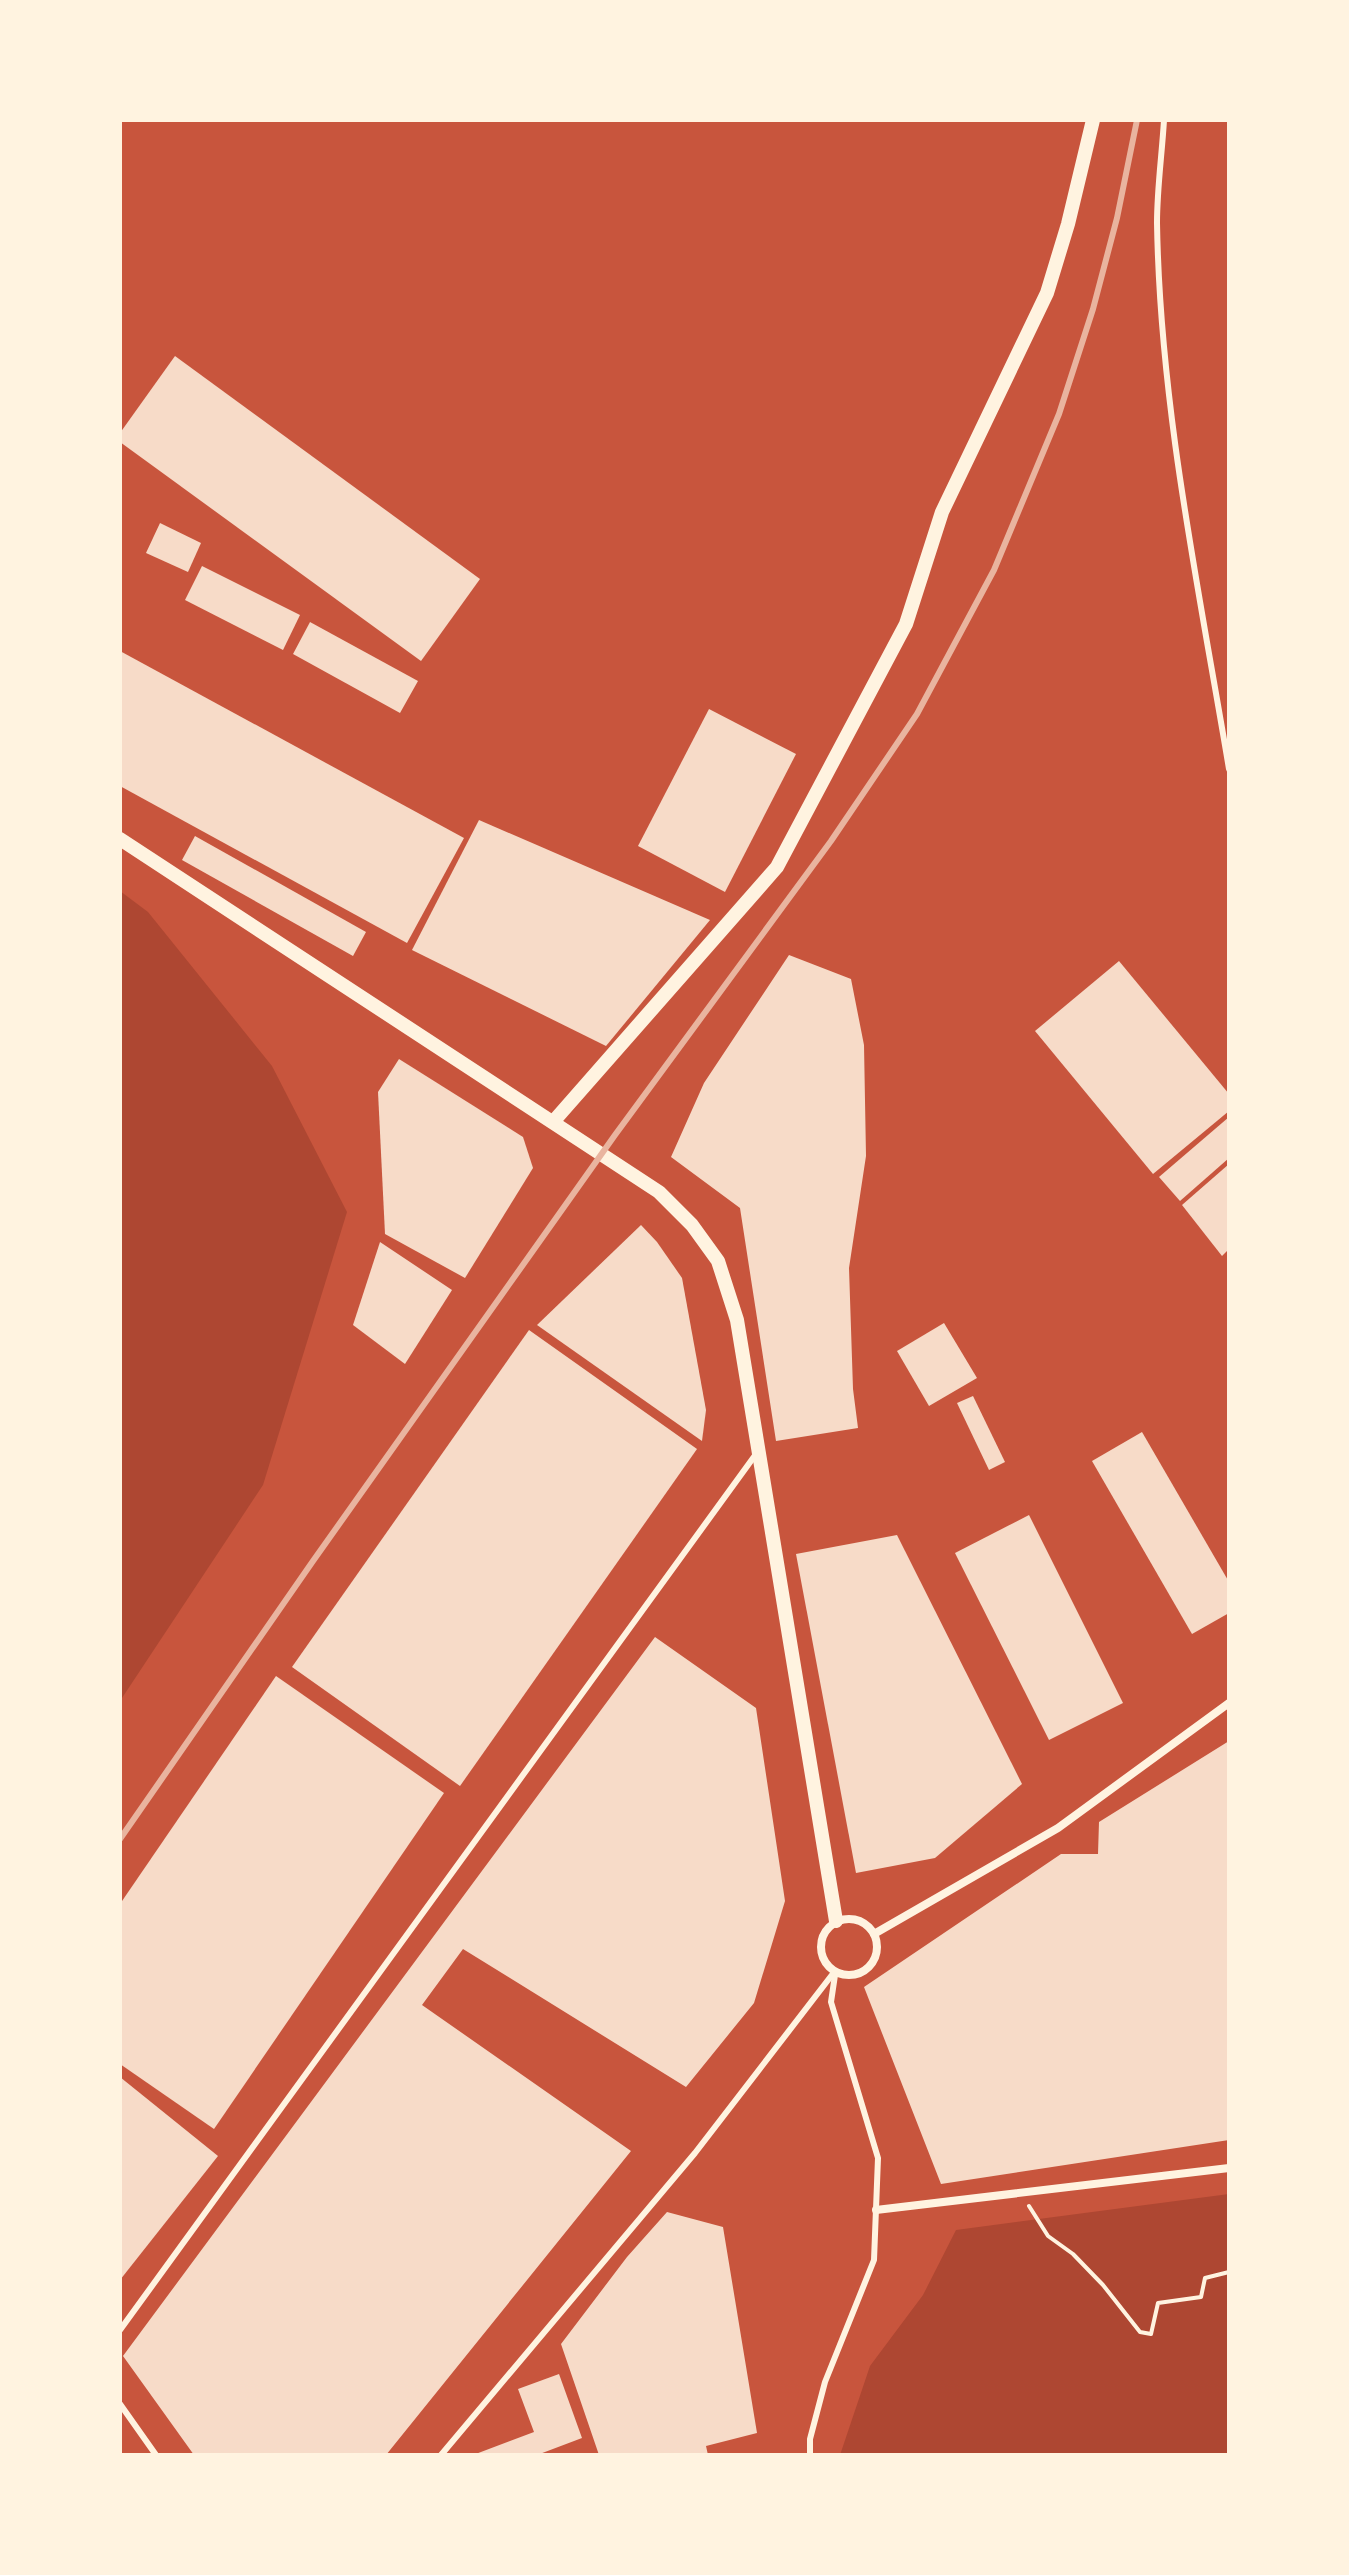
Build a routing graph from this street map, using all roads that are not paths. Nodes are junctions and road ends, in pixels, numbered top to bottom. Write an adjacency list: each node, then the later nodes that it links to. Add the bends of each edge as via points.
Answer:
1 (1093, 120): 5 (street, via 1047,293 942,512 906,624 777,867)
2 (1164, 120): 3 (lane, via 1157,220 1164,348)
3 (1229, 769)
4 (120, 839): 5 (street)
5 (553, 1122): 6 (street, via 659,1192 718,1261 737,1320)
6 (758, 1451): 8 (street); 13 (lane)
7 (1229, 1703): 9 (street, via 1058,1828)
8 (836, 1921): 9 (street, via 862,1922); 10 (street, via 824,1933 821,1951)
9 (874, 1934): 10 (street, via 876,1951 868,1967 852,1975)
10 (835, 1971): 12 (lane, via 831,2002 878,2158); 16 (lane, via 695,2153)
11 (1229, 2168): 12 (street)
12 (876, 2210): 17 (lane, via 874,2260 825,2382)
13 (120, 2330)
14 (120, 2404): 15 (lane)
15 (156, 2455)
16 (441, 2455)
17 (810, 2455)

